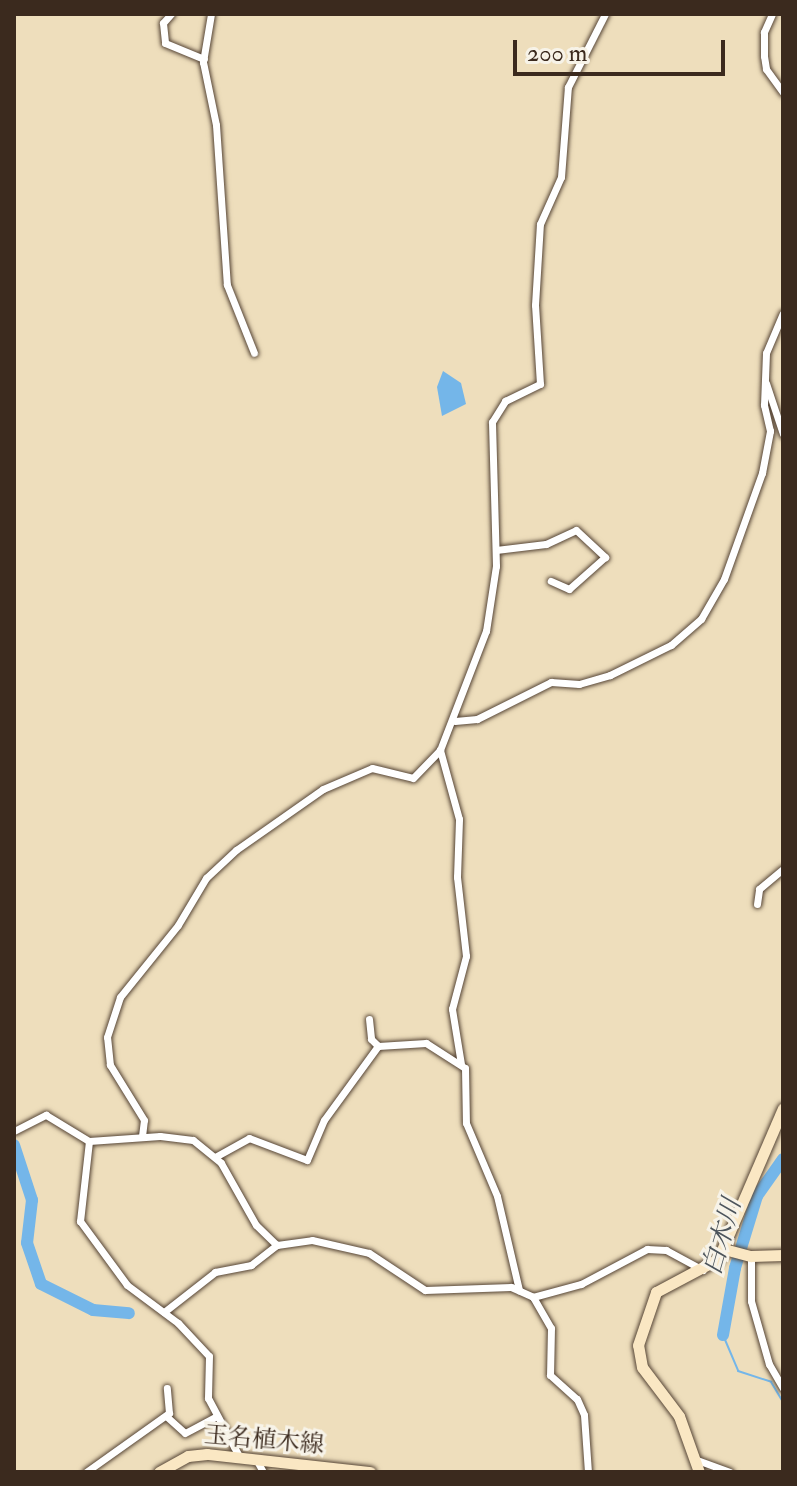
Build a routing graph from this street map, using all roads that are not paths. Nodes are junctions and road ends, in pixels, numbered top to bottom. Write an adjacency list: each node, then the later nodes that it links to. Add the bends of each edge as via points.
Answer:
1 (171, 14): 5 (street, via 163,23 165,43)
2 (211, 14): 5 (street)
3 (605, 14): 11 (street, via 568,87 561,177 540,224 535,305 540,384 505,401 492,422)
4 (772, 14): 6 (street, via 764,32 764,56 766,69)
5 (204, 59): 8 (street, via 216,125 227,285)
6 (783, 92)
7 (783, 313): 9 (street, via 769,338)
8 (254, 353)
9 (765, 381): 10 (street); 13 (street, via 770,431 758,484 724,579 695,626 671,645 610,675 585,684 551,682 477,719)
10 (783, 434)
11 (496, 550): 12 (street, via 546,544 576,530 605,557 569,589); 13 (street, via 486,631)
12 (551, 581)
13 (455, 721): 14 (street)
14 (440, 750): 19 (street, via 459,819 457,877 466,956 452,1009); 22 (street, via 413,778 372,768 323,789 236,850 206,878 178,925 120,997 107,1037 110,1065 144,1120)
15 (783, 869): 16 (street, via 759,889)
16 (757, 904)
17 (369, 1019): 18 (street, via 371,1039)
18 (378, 1046): 19 (street, via 422,1042); 24 (street, via 324,1120 307,1160 259,1139 237,1140)
19 (461, 1064): 29 (street, via 469,1080 463,1103 466,1123 497,1196)
20 (783, 1108): 26 (main road)
21 (14, 1131): 23 (street, via 50,1115)
22 (142, 1136): 23 (street); 24 (street, via 193,1140)
23 (89, 1141): 31 (street, via 80,1221 127,1285)
24 (215, 1157): 25 (street, via 256,1225)
25 (277, 1245): 29 (street, via 312,1240 346,1244 425,1290 492,1285); 31 (street, via 251,1265 204,1277)
26 (739, 1253): 27 (main road); 28 (main road); 33 (street, via 769,1364)
27 (783, 1255)
28 (703, 1270): 30 (street, via 666,1250 647,1249 581,1284); 38 (main road, via 656,1292 638,1345 642,1367 679,1416)
29 (519, 1290): 30 (street)
30 (533, 1297): 42 (street, via 553,1338 550,1375 577,1399 584,1415)
31 (164, 1312): 35 (street, via 209,1356 208,1398)
32 (167, 1388): 34 (street, via 171,1404)
33 (783, 1388)
34 (166, 1416): 35 (street, via 185,1433); 39 (street)
35 (217, 1416): 36 (street)
36 (240, 1458): 37 (main road, 玉名植木線); 40 (main road, 玉名植木線, via 188,1456)
37 (260, 1466): 41 (main road, 玉名植木線)
38 (698, 1466): 43 (street)
39 (86, 1472)
40 (159, 1472)
41 (370, 1472)
42 (588, 1472)
43 (730, 1472)

